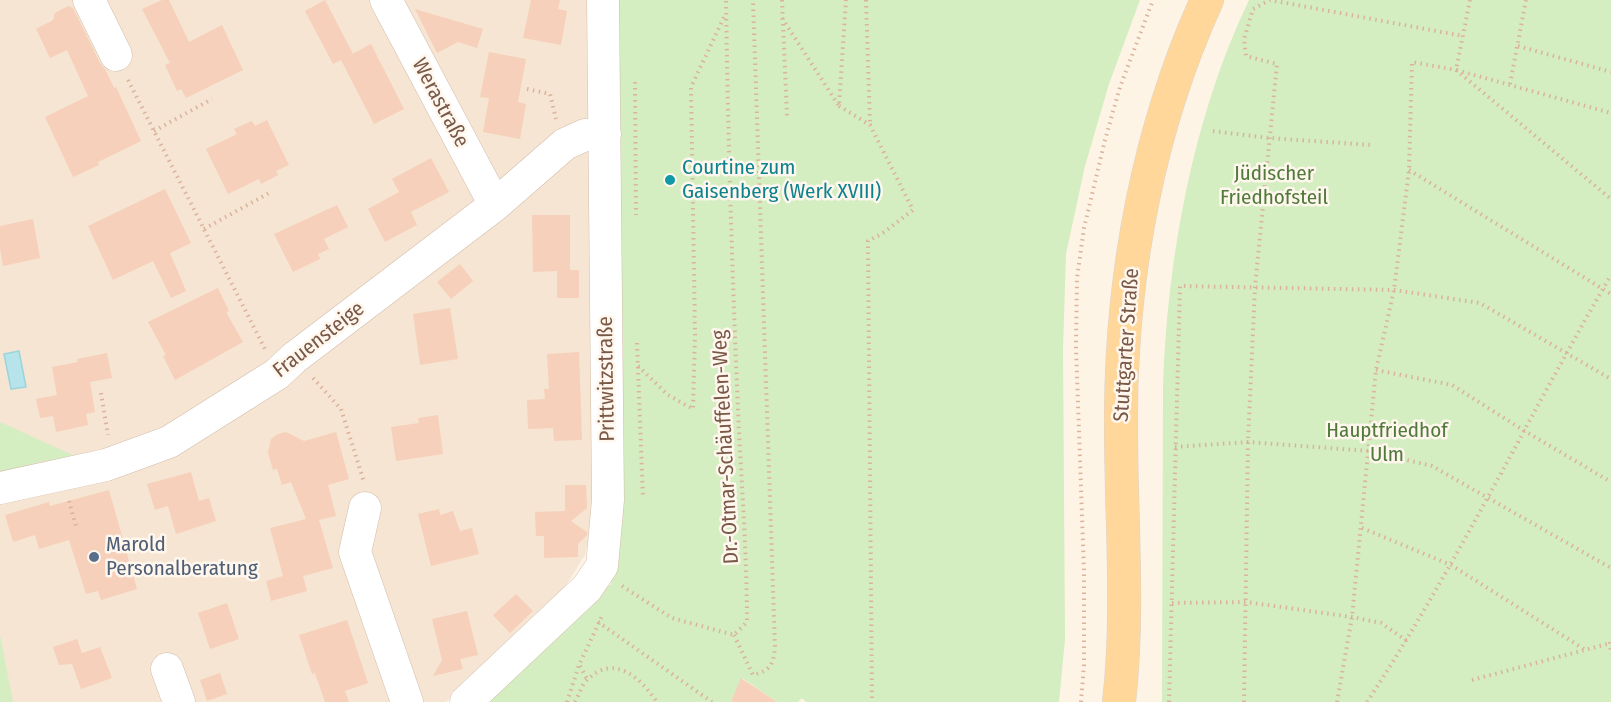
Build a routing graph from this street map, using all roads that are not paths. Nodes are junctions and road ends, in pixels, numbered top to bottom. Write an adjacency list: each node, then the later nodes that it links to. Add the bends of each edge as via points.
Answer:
1 (89, 0): 5 (street)
2 (386, 0): 7 (street, Werastraße)
3 (603, 0): 6 (street, Prittwitzstraße)
4 (1207, 0): 14 (main road, Stuttgarter Straße, via 1176,79 1157,143 1140,212 1128,291 1120,410 1123,632)
5 (116, 55)
6 (605, 134): 7 (street, Frauensteige, via 585,135 562,146); 13 (street, Prittwitzstraße, via 608,500 602,566 587,588)
7 (495, 206): 8 (street, Frauensteige, via 286,366 169,442 113,462)
8 (0, 488)
9 (365, 508): 12 (street, via 354,552)
10 (167, 669): 11 (street)
11 (179, 702)
12 (407, 702)
13 (466, 702)
14 (1119, 702)

